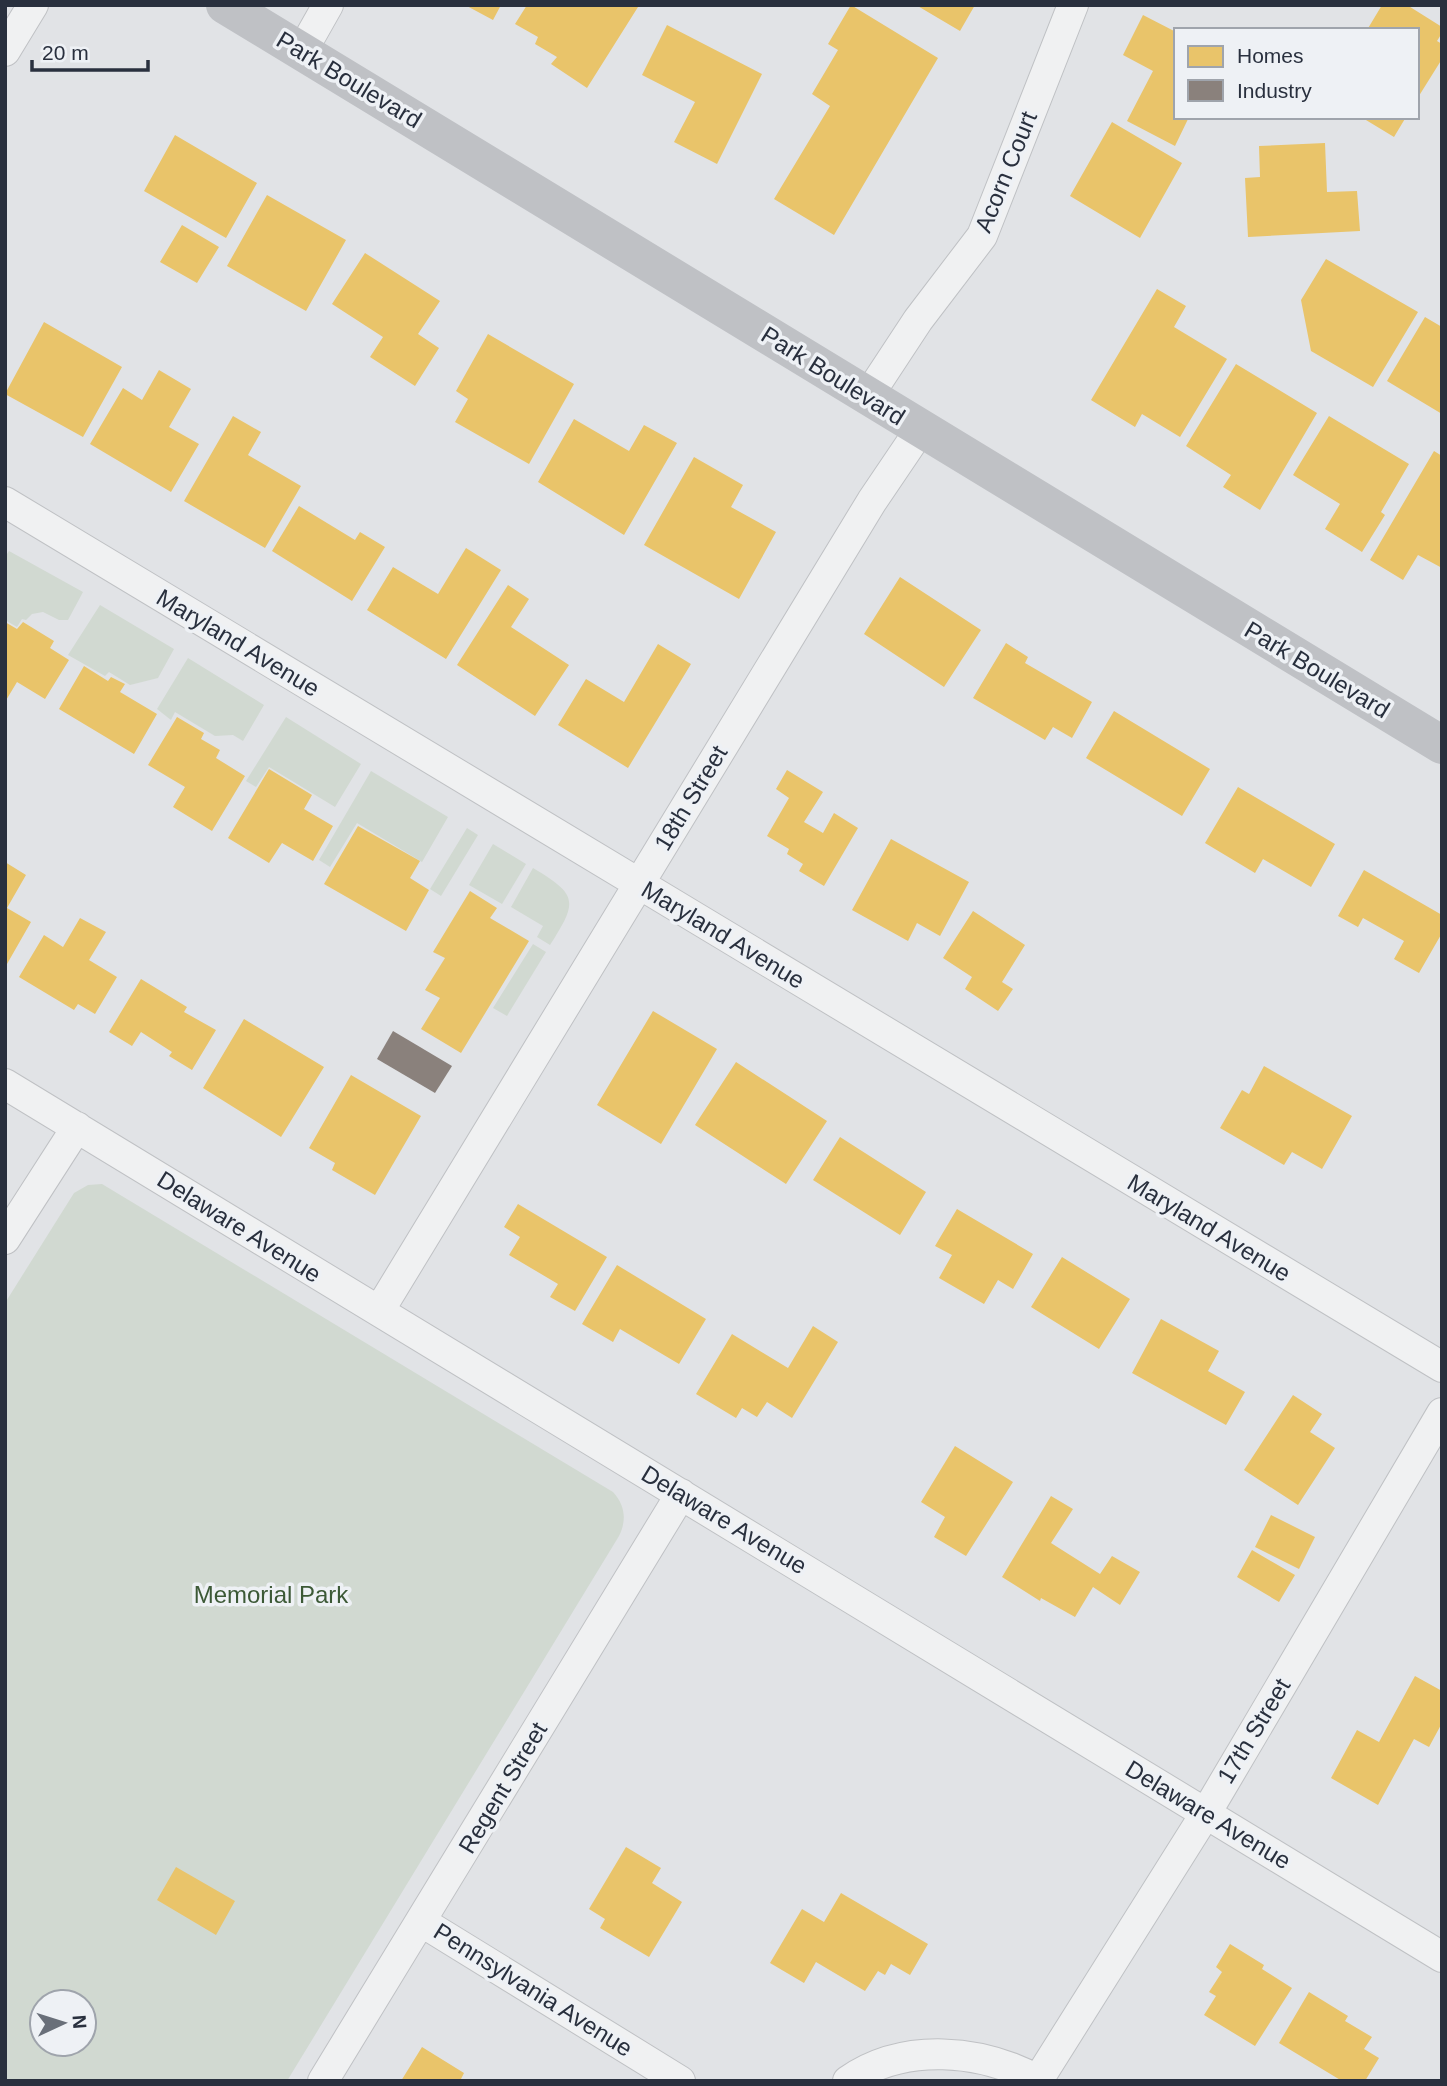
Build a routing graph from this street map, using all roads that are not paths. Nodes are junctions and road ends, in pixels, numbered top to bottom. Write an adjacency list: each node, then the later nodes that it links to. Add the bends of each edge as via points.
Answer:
1 (33, 5): 5 (street)
2 (225, 5): 6 (street, Park Boulevard)
3 (328, 5): 6 (street)
4 (1073, 5): 7 (street, Acorn Court, via 982,236)
5 (5, 51)
6 (302, 51): 7 (street, Park Boulevard)
7 (867, 396): 8 (street, Park Boulevard)
8 (920, 429): 10 (street, Park Boulevard); 11 (street, 18th Street)
9 (5, 502): 11 (street, Maryland Avenue)
10 (1440, 740)
11 (639, 884): 15 (street, 18th Street); 16 (street, Maryland Avenue)
12 (5, 1084): 13 (street, Delaware Avenue)
13 (77, 1127): 14 (street); 15 (street, Delaware Avenue)
14 (5, 1239)
15 (379, 1311): 18 (street, Delaware Avenue)
16 (1442, 1367)
17 (1442, 1413): 19 (street, 17th Street)
18 (681, 1494): 19 (street, Delaware Avenue); 20 (street, Regent Street)
19 (1206, 1812): 21 (street, Delaware Avenue); 22 (street, 17th Street)
20 (422, 1922): 23 (street, Regent Street); 24 (street, Pennsylvania Avenue)
21 (1442, 1956)
22 (1038, 2080): 25 (street, via 978,2057 945,2054 882,2064)
23 (323, 2081)
24 (680, 2081)
25 (848, 2081)

